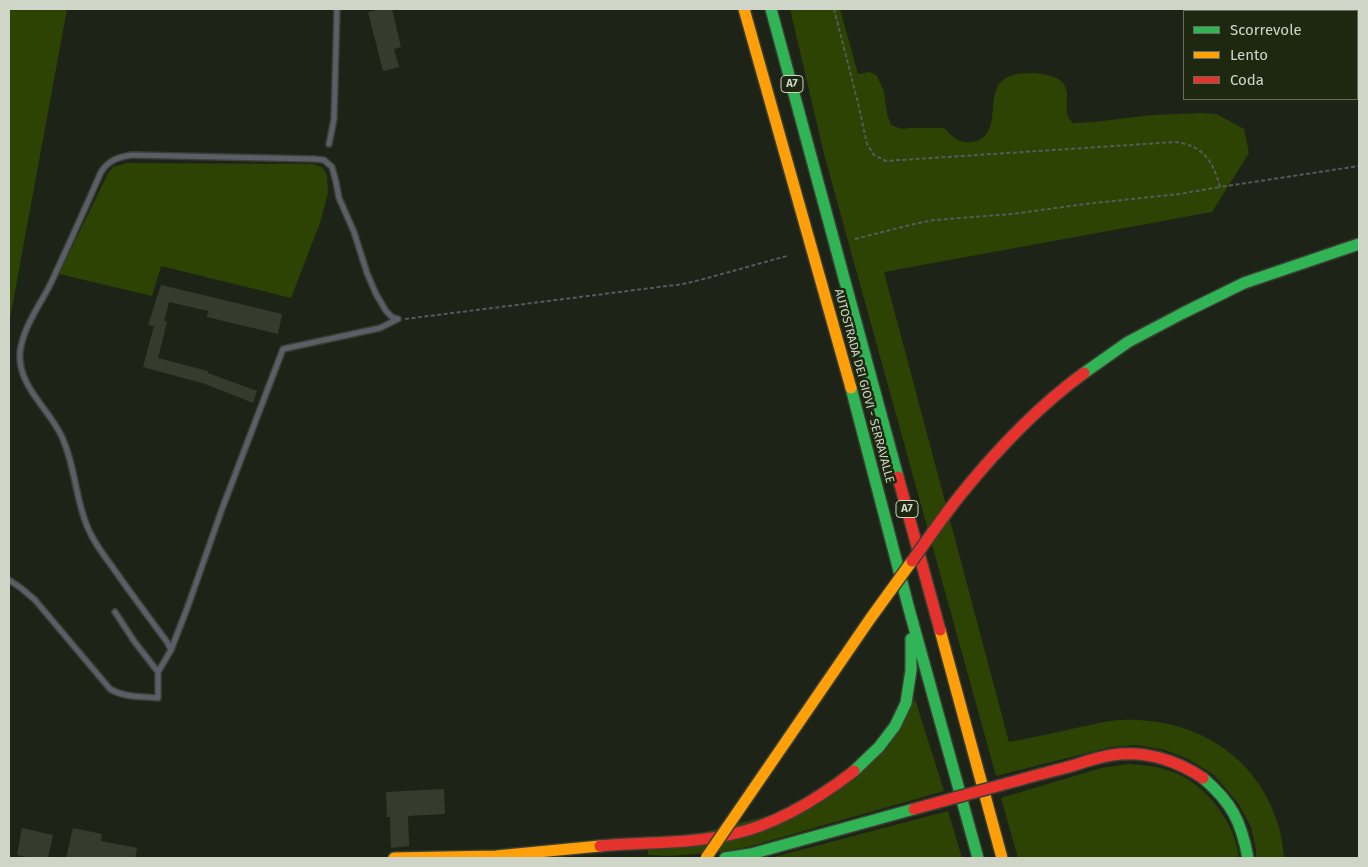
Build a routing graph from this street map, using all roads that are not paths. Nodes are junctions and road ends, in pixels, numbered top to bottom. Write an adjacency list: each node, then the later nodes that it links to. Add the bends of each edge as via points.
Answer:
1 (337, 9): 4 (lane, via 334,119)
2 (744, 9): 7 (main road, AUTOSTRADA DEI GIOVI - SERRAVALLE / A7, via 858,413)
3 (772, 9): 11 (main road, AUTOSTRADA DEI GIOVI - SERRAVALLE / A7)
4 (329, 144)
5 (1359, 244): 15 (main road, bridge, via 1244,283 1128,342 1075,380 1027,422 962,494 875,611)
6 (9, 580): 10 (lane, via 35,600 110,689 129,696 158,698)
7 (909, 609): 12 (main road, via 911,672 906,702 896,726 850,775 818,798 778,820 734,834); 17 (main road, AUTOSTRADA DEI GIOVI - SERRAVALLE / A7)
8 (115, 612): 10 (lane)
9 (170, 650): 9 (lane, via 283,349 380,328 398,318 386,311 376,294 339,198 332,166 324,160 132,155 109,162 101,172 24,338 20,351 21,367 29,387 62,436 91,535); 10 (lane)
10 (158, 672)
11 (971, 746): 18 (main road, AUTOSTRADA DEI GIOVI - SERRAVALLE / A7); 19 (main road)
12 (511, 855): 13 (main road); 14 (main road)
13 (394, 858)
14 (526, 858)
15 (706, 858)
16 (725, 858): 20 (main road, bridge, via 751,854 1100,758 1130,754 1157,756 1179,763 1217,789 1234,812 1244,836)
17 (978, 858)
18 (1002, 858)
19 (1013, 858)
20 (1248, 858)

